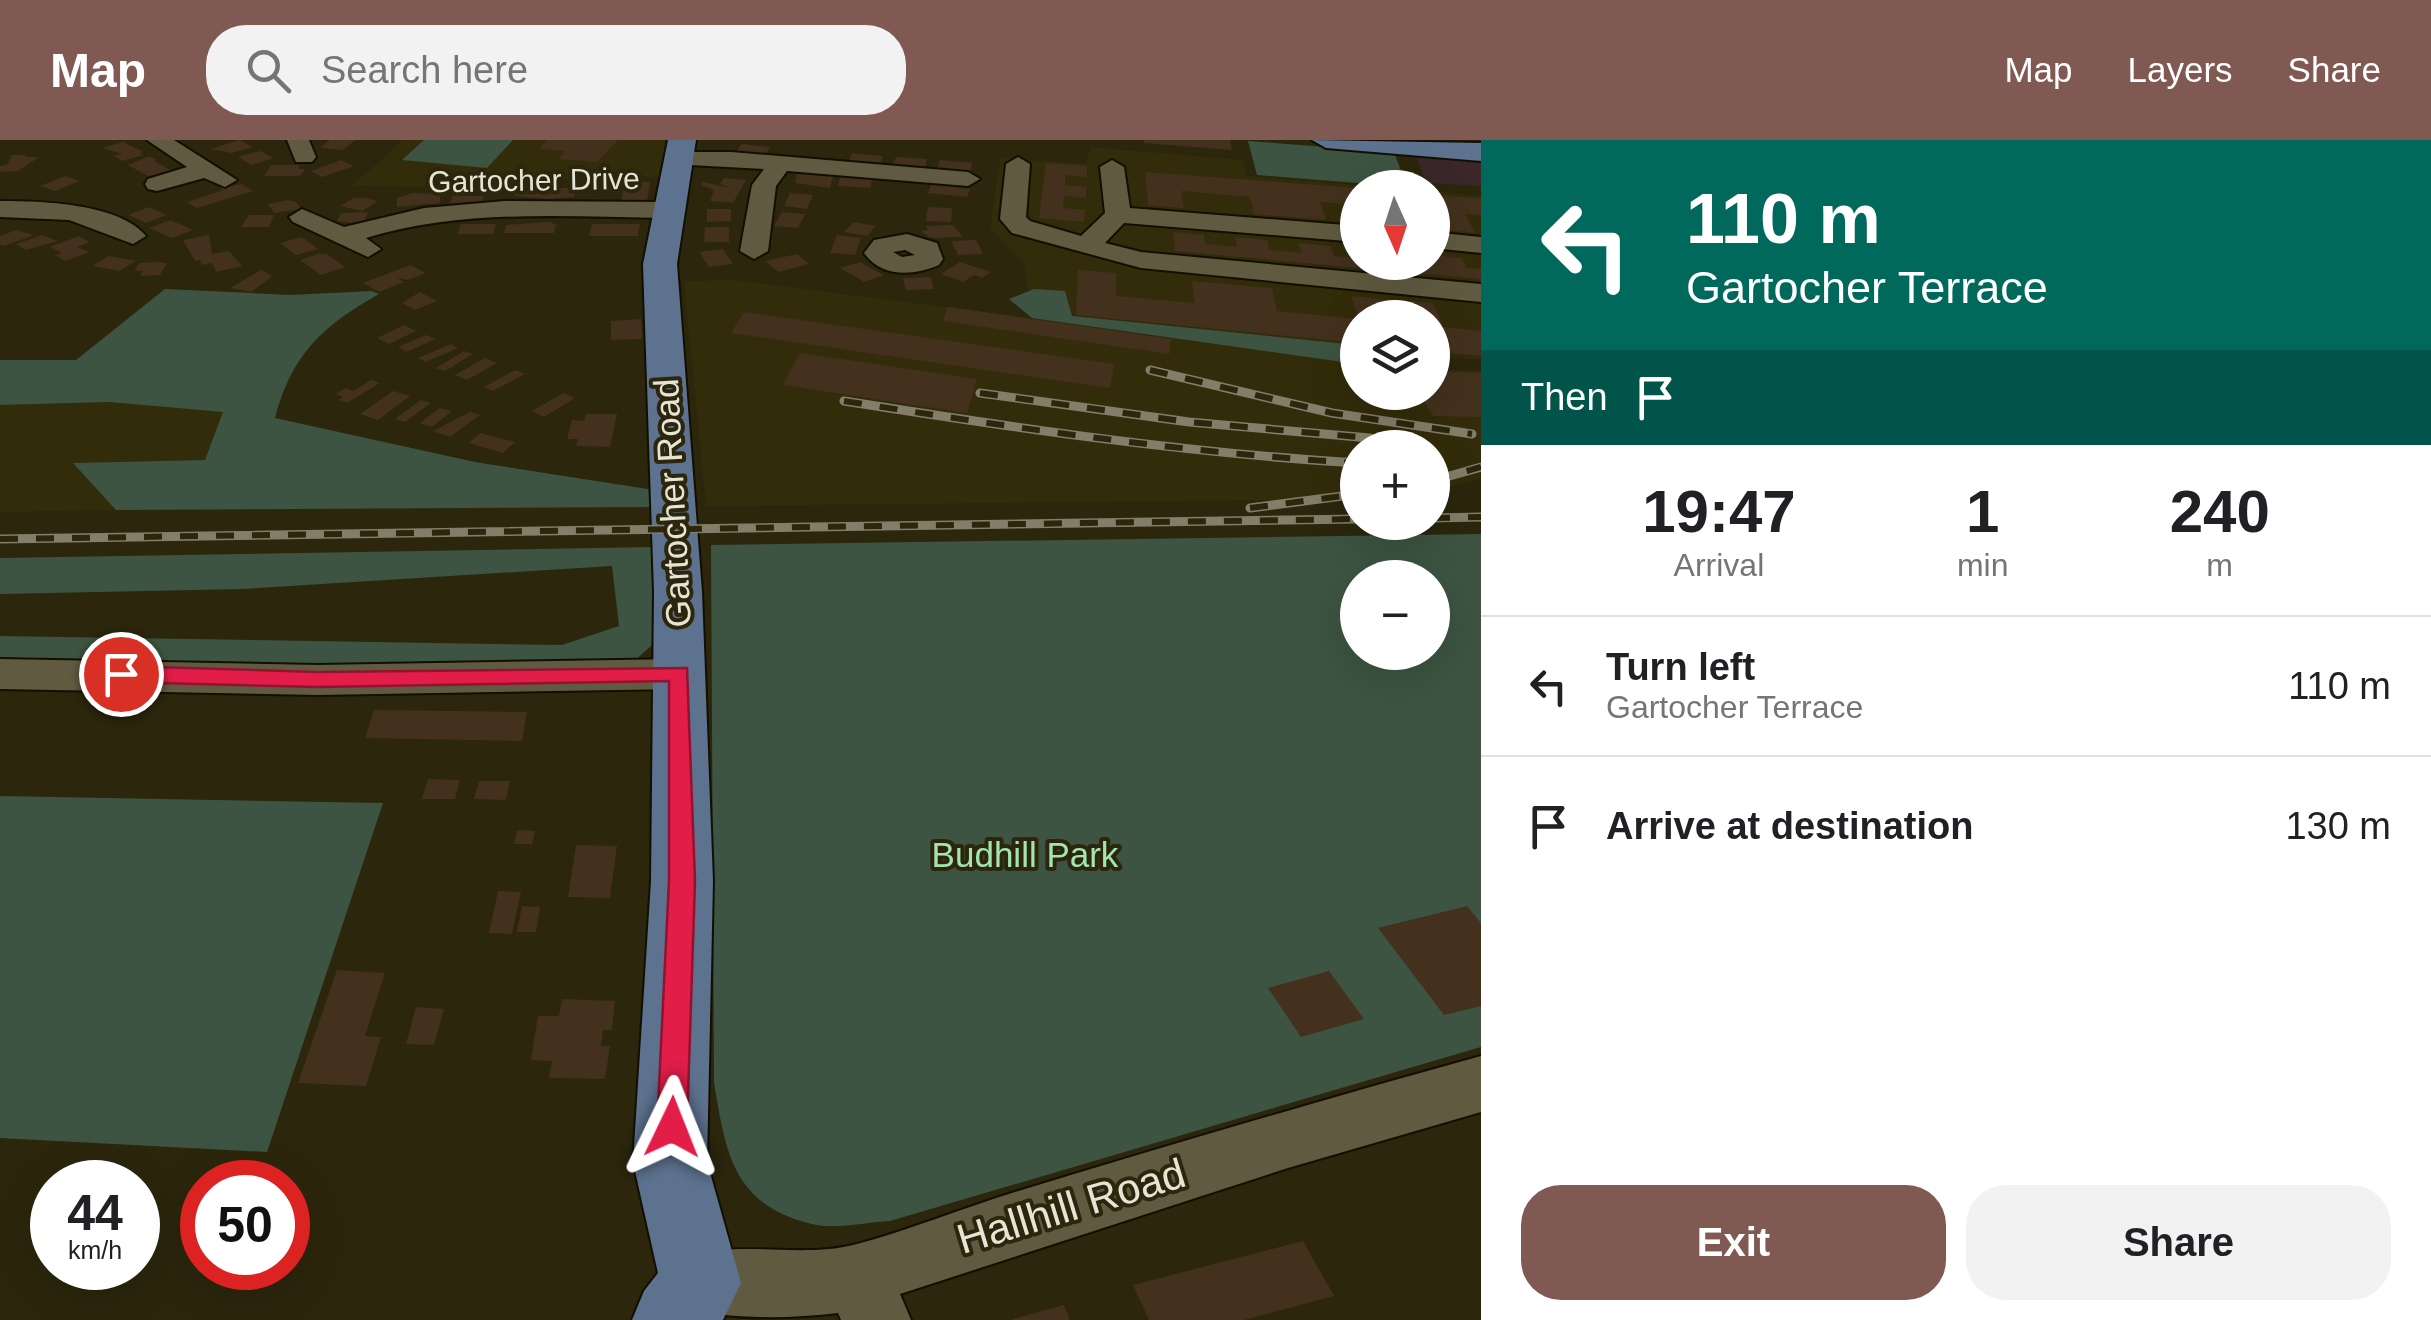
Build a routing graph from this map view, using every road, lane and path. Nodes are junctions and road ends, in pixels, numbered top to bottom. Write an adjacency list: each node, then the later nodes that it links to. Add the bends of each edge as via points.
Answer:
1 (158, 140): 10 (street, via 217,175)
2 (1326, 140): 3 (main road)
3 (1481, 152)
4 (781, 163): 7 (street, Gartocher Drive); 8 (street, Gartocher Drive); 15 (street, via 764,185 754,242)
5 (1018, 164): 21 (street, via 1013,219)
6 (1112, 166): 12 (street)
7 (677, 170): 17 (street, Gartocher Drive, via 518,208 390,219); 25 (main road, Gartocher Road, via 660,264)
8 (924, 176): 9 (street, Gartocher Drive); 18 (street, via 900,223)
9 (968, 179)
10 (156, 184)
11 (0, 209): 16 (street, via 79,212)
12 (1118, 216): 14 (street); 21 (street)
13 (302, 217): 17 (street)
14 (1340, 233)
15 (785, 234)
16 (134, 236)
17 (344, 236): 22 (street)
18 (907, 242)
19 (1450, 242): 20 (street)
20 (1481, 245)
21 (1086, 246): 23 (street, via 1142,260)
22 (370, 250)
23 (1481, 292)
24 (0, 674): 25 (street, via 318,680)
25 (680, 674): 28 (main road, Gartocher Road, via 682,881 670,1162)
26 (1481, 1084): 27 (street, Hallhill Road, via 950,1244)
27 (866, 1299): 28 (street, Hallhill Road, via 793,1285)
28 (687, 1302)

